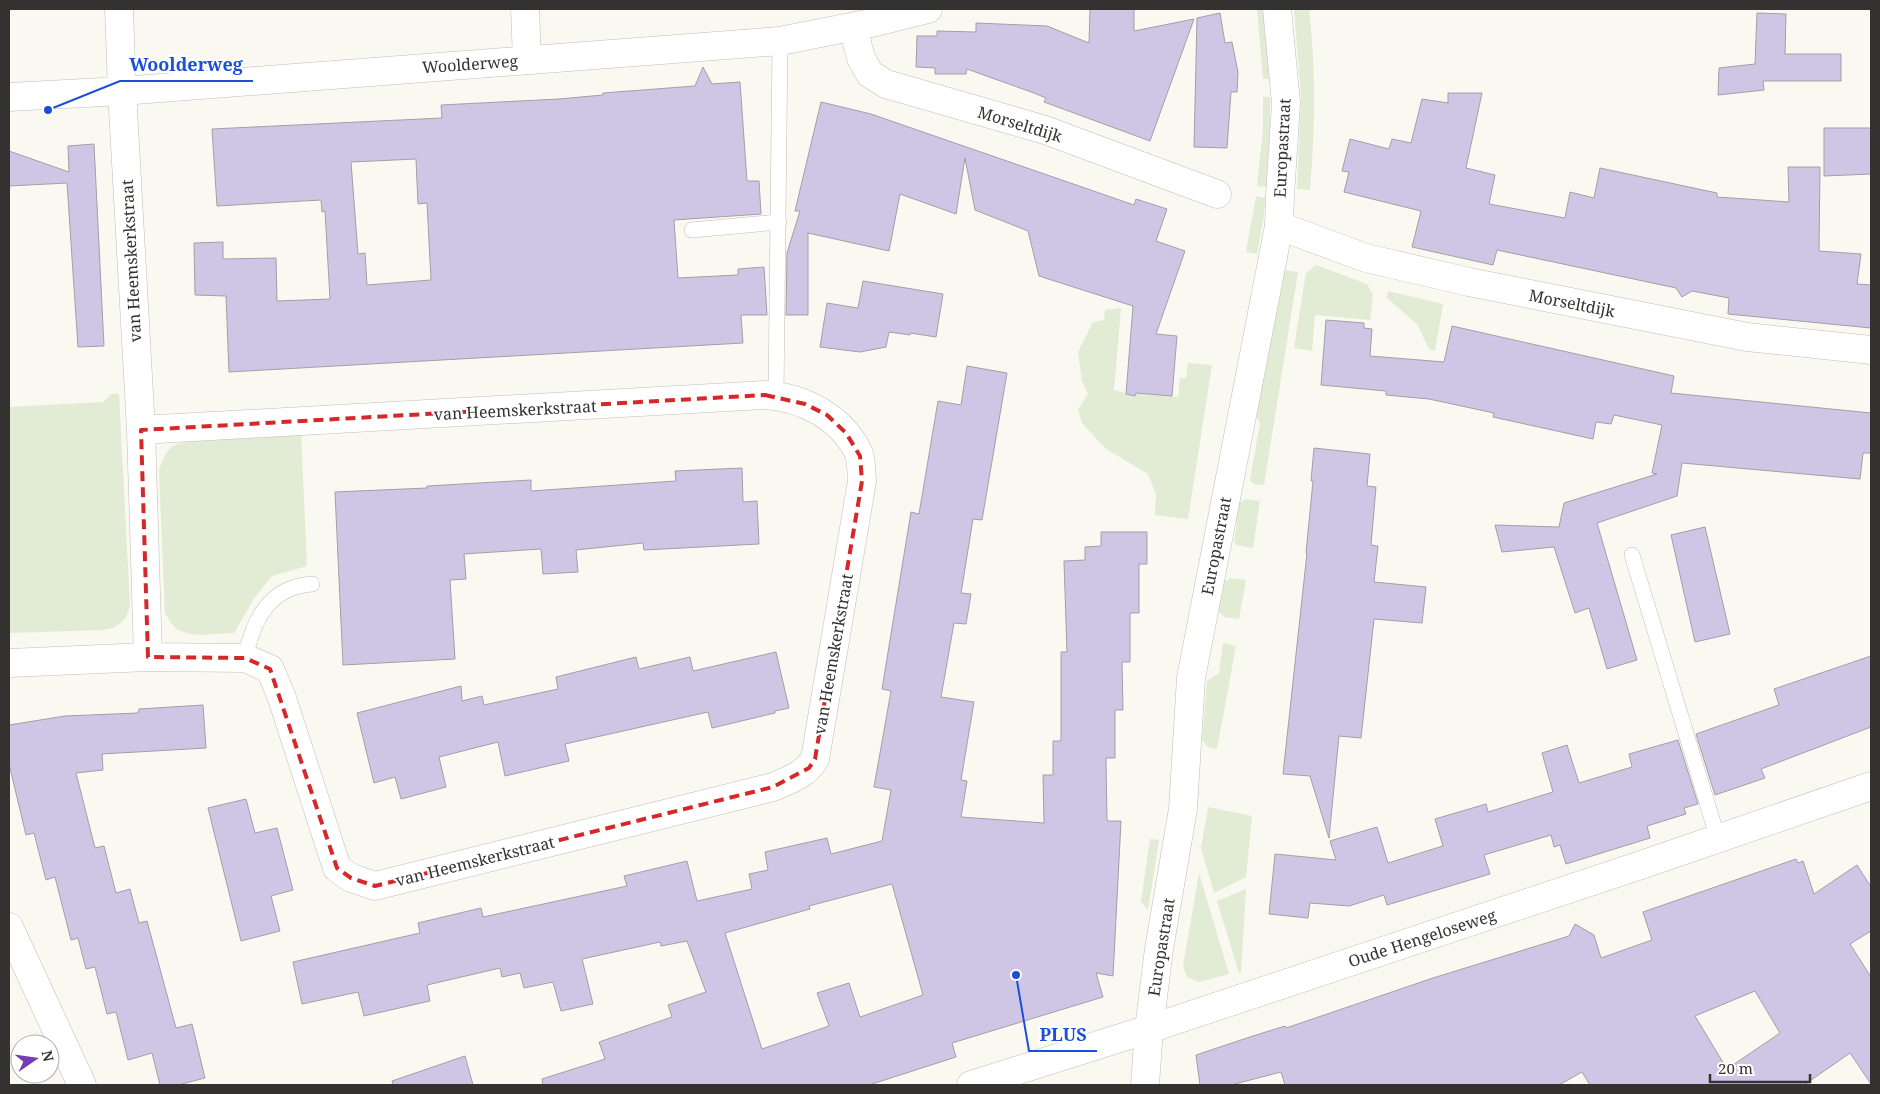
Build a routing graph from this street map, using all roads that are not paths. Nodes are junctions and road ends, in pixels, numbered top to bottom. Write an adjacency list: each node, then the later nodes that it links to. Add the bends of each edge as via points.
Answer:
1 (119, 9): 8 (street, van Heemskerkstraat)
2 (525, 9): 7 (street)
3 (928, 9): 5 (street, Woolderweg)
4 (1277, 9): 12 (street, Europastraat, via 1286,104)
5 (853, 27): 6 (street, Woolderweg); 10 (street, Morseltdijk, via 861,58 870,74 886,84 1045,130)
6 (780, 42): 7 (street, Woolderweg); 11 (lane)
7 (527, 60): 8 (street, Woolderweg)
8 (122, 92): 9 (street, Woolderweg); 16 (street, van Heemskerkstraat)
9 (9, 97)
10 (1217, 194)
11 (779, 222): 13 (lane); 15 (lane)
12 (1279, 226): 14 (street, Morseltdijk, via 1366,258 1469,282 1747,337); 25 (street, Europastraat, via 1191,678 1183,809)
13 (692, 230)
14 (1871, 350)
15 (776, 396): 16 (street, van Heemskerkstraat); 20 (street, van Heemskerkstraat, via 805,404 826,415 846,433 860,456 862,481 815,759 796,777 773,787 375,886 351,878 337,868 270,670)
16 (141, 430): 19 (street, van Heemskerkstraat)
17 (1632, 556): 23 (lane)
18 (312, 584): 20 (lane, via 285,590 271,601 250,633)
19 (148, 657): 20 (street, van Heemskerkstraat); 21 (street, van Heemskerkstraat)
20 (245, 658)
21 (9, 663)
22 (1871, 786): 23 (street, Oude Hengeloseweg)
23 (1718, 839): 25 (street, Oude Hengeloseweg)
24 (9, 926): 26 (street)
25 (1149, 1029): 27 (street, Oude Hengeloseweg); 28 (street, Europastraat)
26 (82, 1085)
27 (971, 1085)
28 (1146, 1085)

